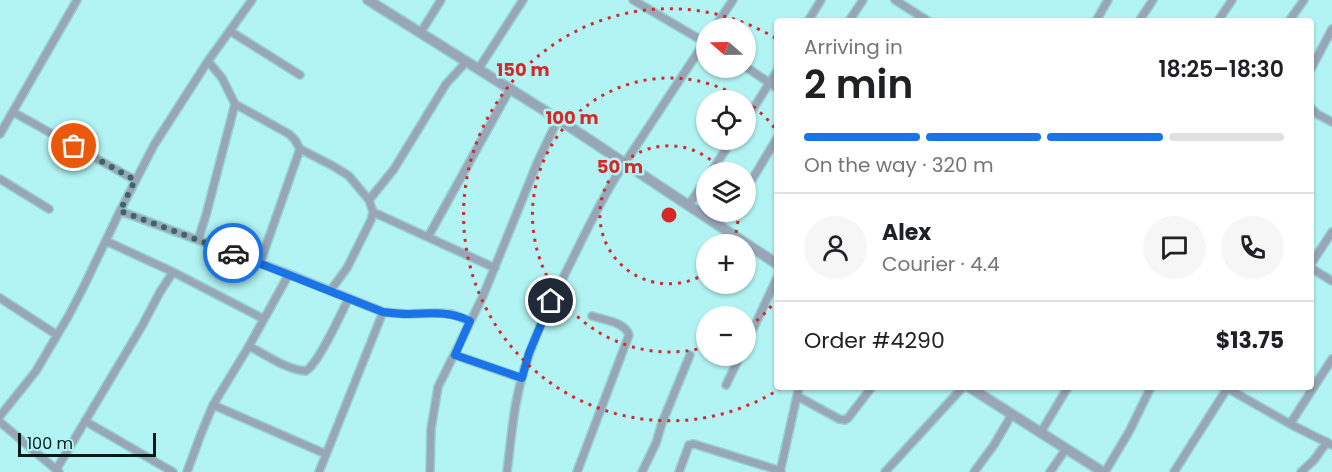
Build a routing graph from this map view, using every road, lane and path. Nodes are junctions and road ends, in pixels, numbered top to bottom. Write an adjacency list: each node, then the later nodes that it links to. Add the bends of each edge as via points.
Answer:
1 (77, 0): 41 (street)
2 (252, 0): 24 (street)
3 (368, 0): 25 (street)
4 (441, 0): 25 (street)
5 (523, 0): 31 (street)
6 (633, 0): 26 (street)
7 (733, 0): 15 (street)
8 (821, 0): 16 (street)
9 (863, 0): 17 (street)
10 (895, 0): 18 (street)
11 (1108, 0): 19 (street)
12 (1153, 0): 20 (street)
13 (1232, 0): 21 (street)
14 (1304, 0): 22 (street)
15 (721, 18)
16 (809, 18)
17 (851, 18)
18 (923, 18)
19 (1098, 18)
20 (1141, 18)
21 (1220, 18)
22 (1291, 18)
23 (1332, 28): 30 (street)
24 (230, 31): 28 (street); 33 (street)
25 (421, 32): 29 (street)
26 (696, 36)
27 (696, 57): 47 (street)
28 (208, 61): 38 (street); 50 (street)
29 (467, 61): 31 (street); 52 (street, via 446,84 394,168)
30 (1314, 63)
31 (479, 69): 37 (street)
32 (756, 74): 35 (street)
33 (300, 75)
34 (774, 76): 35 (street)
35 (770, 83): 36 (street); 39 (street)
36 (774, 86)
37 (510, 89): 42 (street); 59 (street)
38 (236, 105): 46 (street, via 289,134); 60 (street)
39 (756, 105)
40 (1314, 111): 43 (street)
41 (13, 112): 44 (street); 50 (street)
42 (558, 119): 47 (street); 65 (street)
43 (1332, 122)
44 (0, 135)
45 (774, 143): 48 (street)
46 (300, 149): 52 (street, via 349,176); 64 (street)
47 (624, 164): 53 (street); 85 (street, via 604,195 551,301)
48 (756, 173)
49 (0, 179): 54 (street)
50 (135, 180): 55 (street)
51 (696, 194): 53 (street)
52 (369, 200): 56 (street)
53 (688, 206): 57 (street)
54 (49, 208)
55 (120, 211): 60 (street); 61 (street)
56 (373, 212): 59 (street); 71 (street, via 347,268)
57 (717, 223): 62 (street)
58 (1332, 232): 63 (street)
59 (428, 237): 65 (street)
60 (198, 240): 64 (street)
61 (106, 241): 67 (street); 79 (street)
62 (774, 261)
63 (1314, 261)
64 (260, 263): 68 (street)
65 (495, 268): 77 (street)
66 (1314, 268): 69 (street)
67 (173, 272): 76 (street); 101 (street)
68 (289, 274): 71 (street); 76 (street)
69 (1332, 281)
70 (774, 284): 78 (street)
71 (330, 291): 73 (street)
72 (0, 298): 79 (street)
73 (349, 298): 74 (street); 80 (street, via 306,371)
74 (383, 312): 77 (street, via 445,314); 107 (street)
75 (592, 316): 114 (street, via 622,326 629,335)
76 (264, 319): 80 (street)
77 (470, 321): 81 (street)
78 (756, 323)
79 (57, 335): 100 (street, via 36,371)
80 (249, 346): 98 (street)
81 (455, 355): 85 (street); 112 (street, via 435,401 430,429)
82 (690, 355): 115 (street)
83 (1332, 359): 87 (street)
84 (735, 366): 86 (street)
85 (522, 378): 113 (street)
86 (726, 385)
87 (1314, 387)
88 (798, 390): 97 (street)
89 (870, 390): 97 (street, via 844,420)
90 (960, 390): 118 (street)
91 (982, 390): 99 (street)
92 (1066, 390): 104 (street)
93 (1150, 390): 121 (street)
94 (1226, 390): 122 (street)
95 (1233, 390): 103 (street)
96 (1312, 390): 103 (street)
97 (797, 396): 117 (street)
98 (213, 405): 107 (street); 110 (street)
99 (1012, 414): 104 (street); 119 (street)
100 (0, 417)
101 (85, 421): 108 (street); 109 (street)
102 (0, 422): 108 (street)
103 (1290, 424): 105 (street)
104 (1041, 432): 106 (street)
105 (1329, 443): 123 (street)
106 (1066, 449): 120 (street); 121 (street)
107 (326, 454): 111 (street)
108 (57, 471)
109 (173, 472)
110 (187, 472)
111 (319, 472)
112 (430, 472)
113 (507, 472)
114 (577, 472)
115 (642, 472)
116 (679, 472): 117 (street, via 689,445 694,444)
117 (780, 472)
118 (885, 472)
119 (974, 472)
120 (1050, 472)
121 (1104, 472)
122 (1174, 472)
123 (1301, 472)

